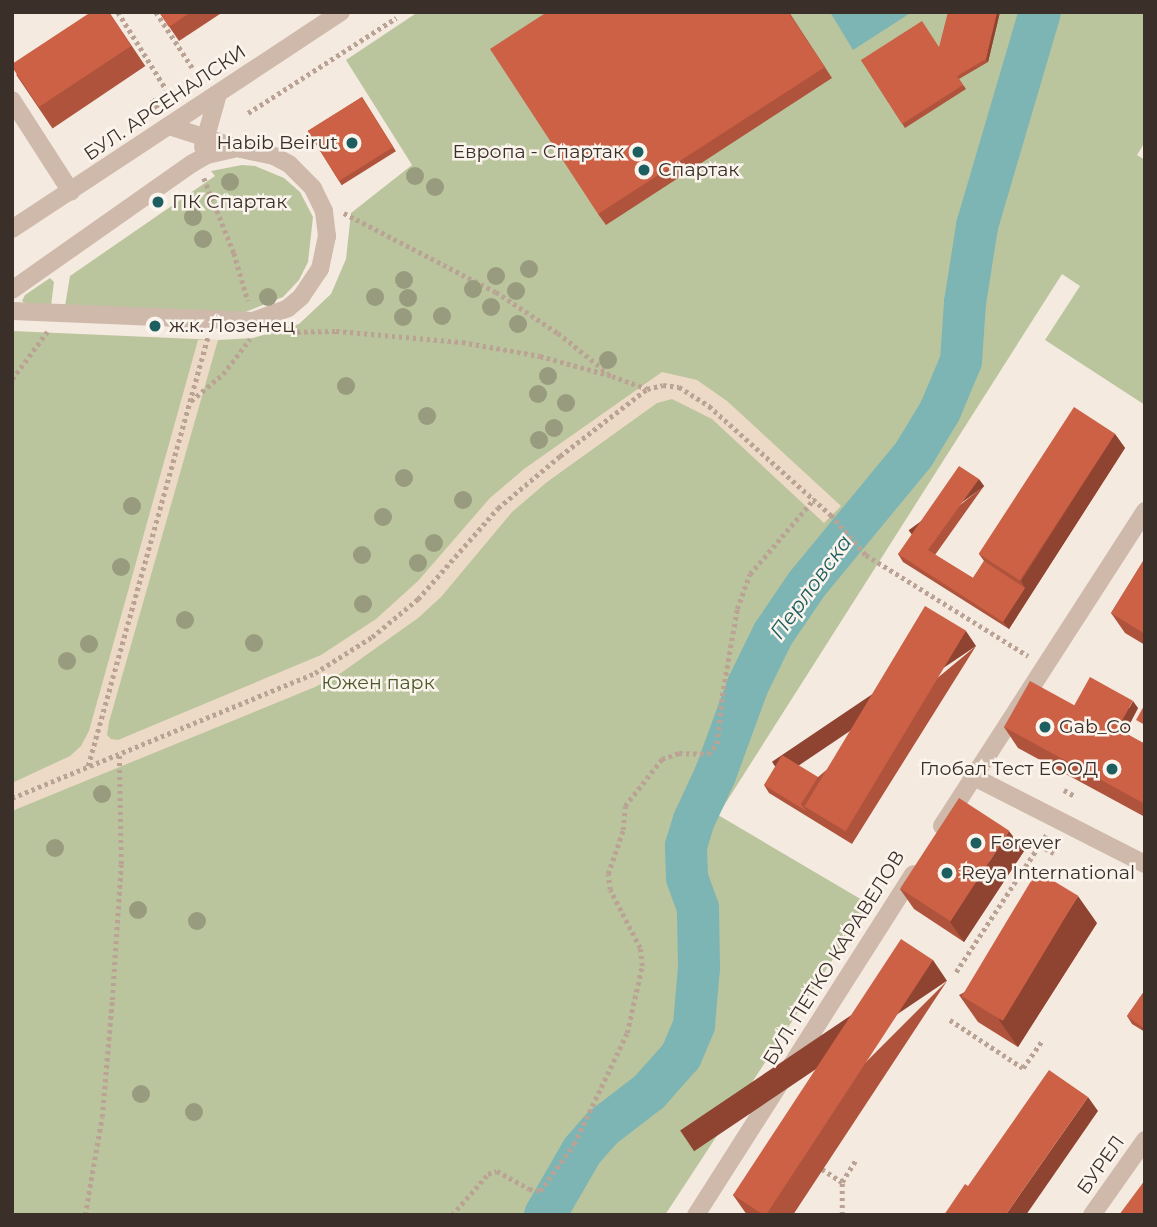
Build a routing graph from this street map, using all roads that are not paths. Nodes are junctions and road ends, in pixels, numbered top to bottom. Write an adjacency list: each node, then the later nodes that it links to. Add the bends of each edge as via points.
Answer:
1 (341, 12): 2 (street, БУЛ. АРСЕНАЛСКИ)
2 (218, 94): 4 (street, БУЛ. АРСЕНАЛСКИ); 5 (street)
3 (12, 100): 8 (street)
4 (169, 126): 5 (street); 8 (street, БУЛ. АРСЕНАЛСКИ)
5 (207, 139): 6 (street); 7 (street)
6 (241, 149): 7 (street, via 207,155); 11 (street, via 274,156 302,174 324,211 327,236 320,269 302,297 288,308 253,321)
7 (193, 163): 10 (street)
8 (71, 192): 9 (street, БУЛ. АРСЕНАЛСКИ)
9 (12, 229)
10 (12, 290)
11 (12, 311)
12 (1145, 511): 13 (street)
13 (972, 776): 14 (street); 16 (street)
14 (936, 836)
15 (921, 860): 18 (street, БУЛ. ПЕТКО КАРАВЕЛОВ)
16 (1145, 864)
17 (1145, 1140): 19 (street, БУРЕЛ)
18 (696, 1215)
19 (1092, 1215)

